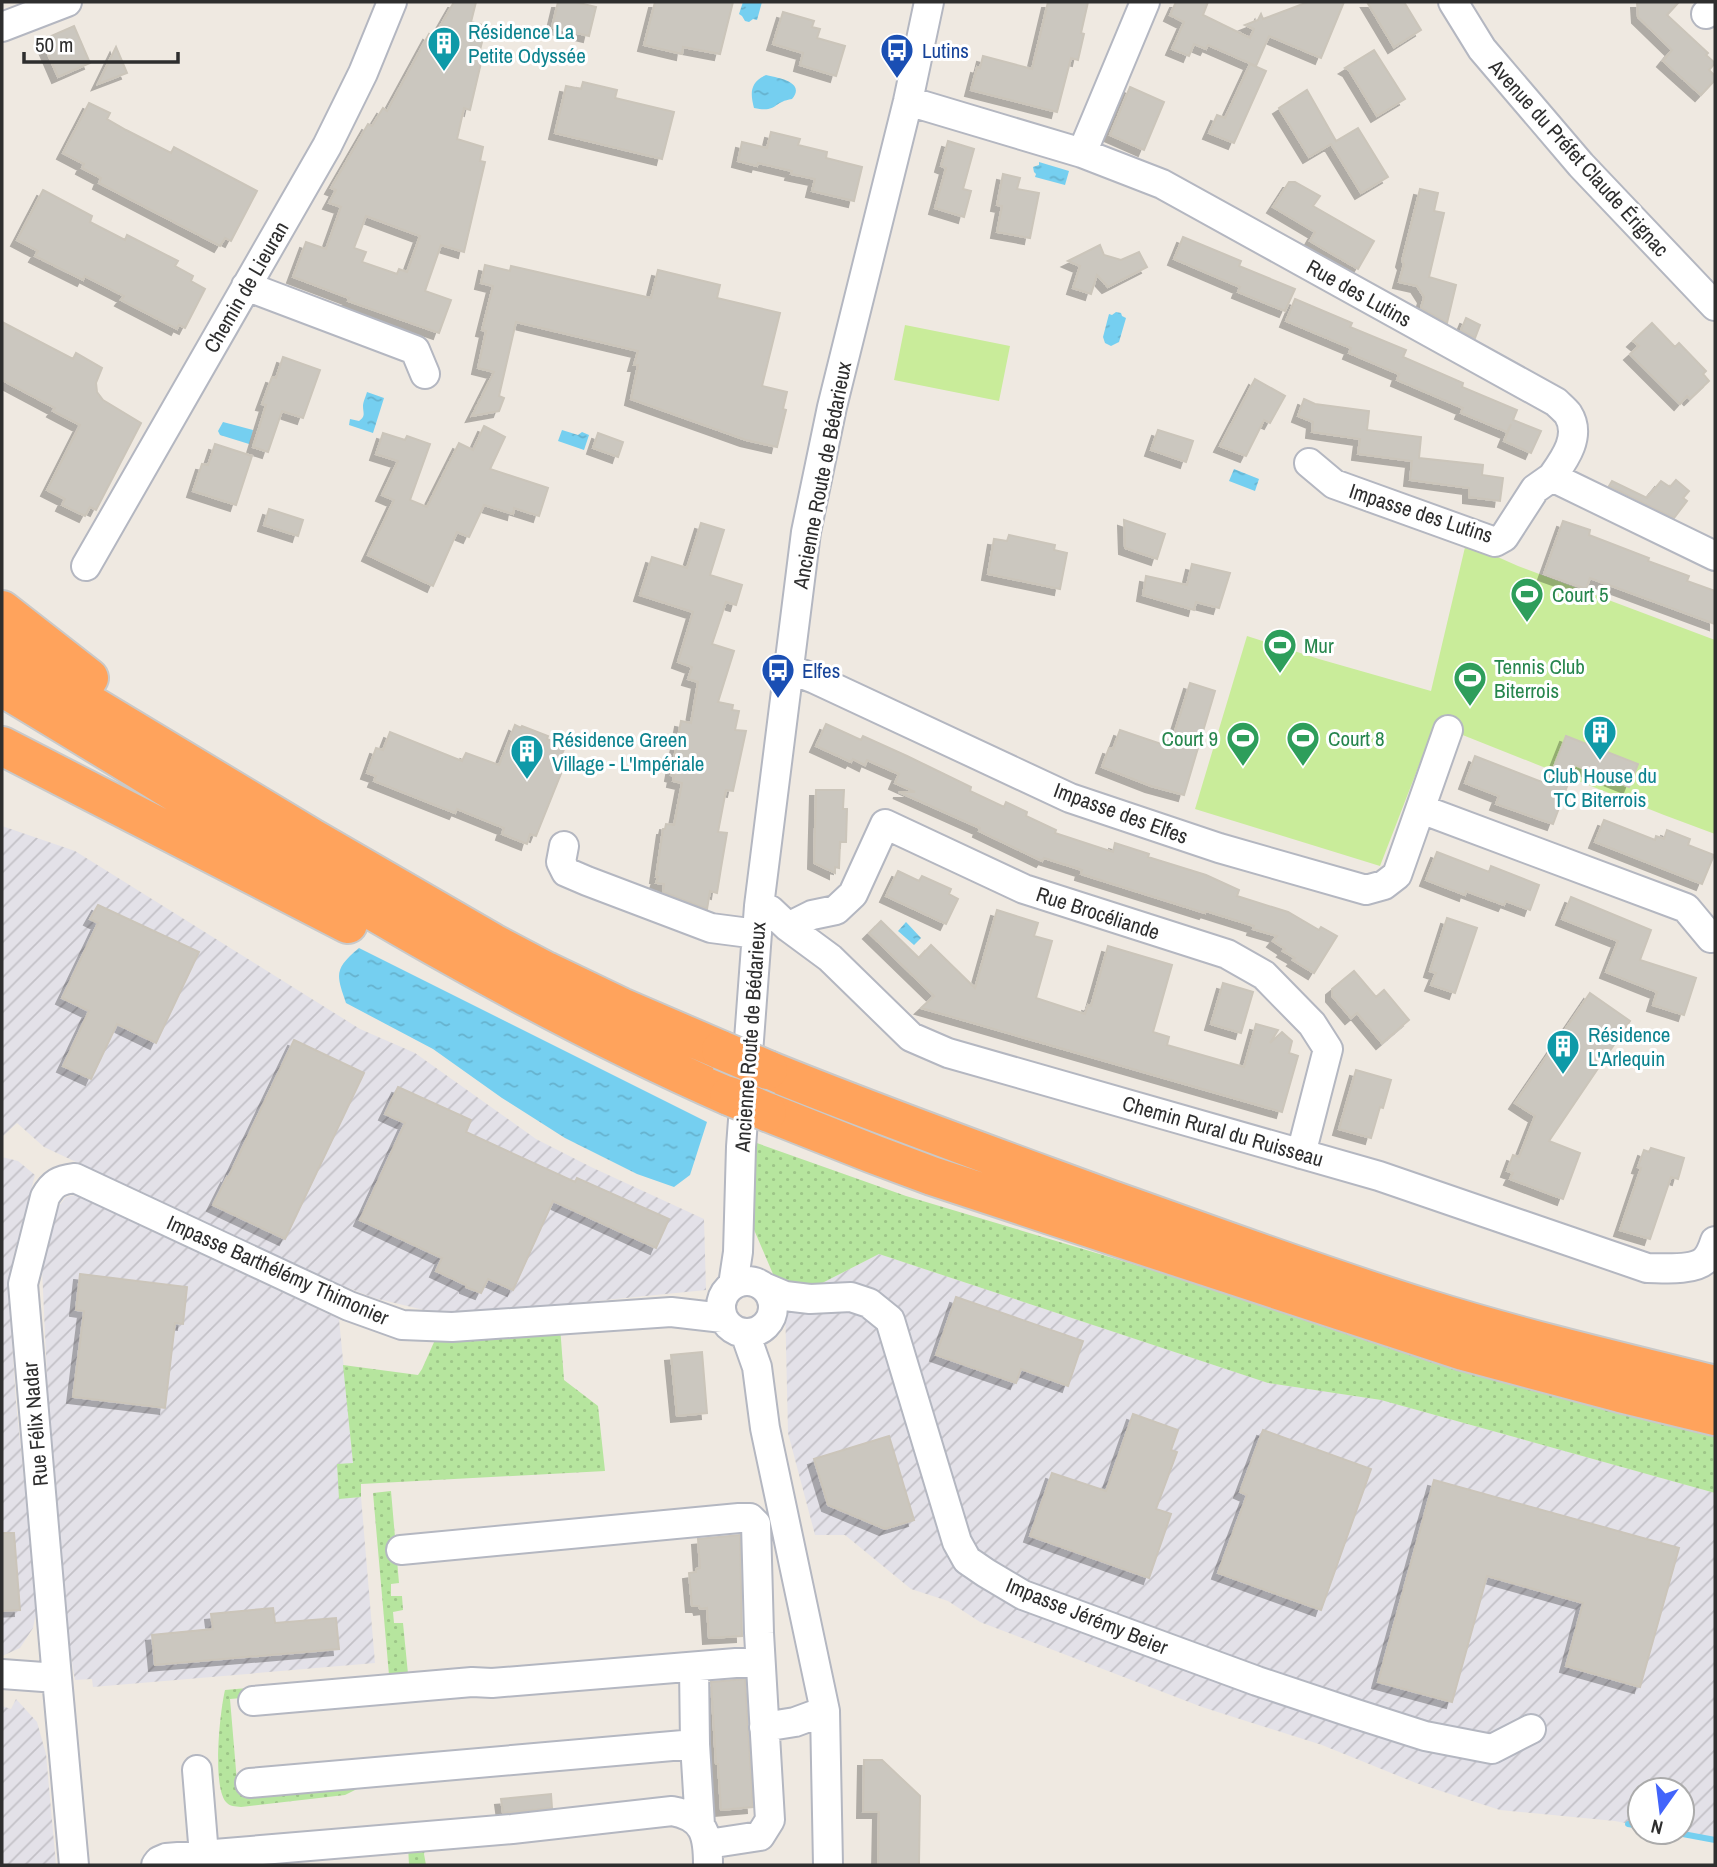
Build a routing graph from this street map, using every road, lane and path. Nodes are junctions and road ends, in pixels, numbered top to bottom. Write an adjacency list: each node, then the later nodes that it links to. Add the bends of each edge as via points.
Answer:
1 (67, 2): 6 (street)
2 (392, 2): 9 (street, Chemin de Lieuran, via 327,146)
3 (929, 2): 7 (street, Ancienne Route de Bédarieux)
4 (1145, 2): 8 (street)
5 (1453, 2): 10 (street, Avenue du Préfet Claude Érignac, via 1482,49 1581,165)
6 (2, 27)
7 (908, 100): 8 (street, Rue des Lutins); 18 (street, Ancienne Route de Bédarieux, via 832,407 806,532)
8 (1082, 153): 13 (street, Rue des Lutins, via 1162,184 1556,402 1569,415 1573,441)
9 (246, 286): 11 (street, via 415,349); 15 (street, Chemin de Lieuran)
10 (1715, 306)
11 (425, 373)
12 (1309, 463): 13 (street, Impasse des Lutins, via 1334,484 1494,542 1504,537 1535,489)
13 (1552, 477): 14 (street)
14 (1715, 556)
15 (86, 566)
16 (2, 610): 23 (highway, via 110,694 223,771)
17 (2, 652): 23 (highway)
18 (789, 669): 22 (street, Impasse des Elfes, via 1070,797 1219,848 1366,890 1384,886 1397,876); 25 (street, Ancienne Route de Bédarieux)
19 (2, 687): 29 (highway, via 416,937)
20 (1448, 730): 22 (street, Impasse des Elfes)
21 (2, 746): 29 (highway, via 592,1050)
22 (1421, 809): 28 (street, via 1686,908)
23 (276, 817): 34 (highway, bridge, via 546,971 768,1070 918,1129 1354,1285 1576,1352)
24 (565, 846): 27 (street, via 561,862 566,872 711,928)
25 (760, 906): 26 (street, Chemin Rural du Ruisseau); 27 (street, Ancienne Route de Bédarieux)
26 (788, 927): 30 (street, Chemin Rural du Ruisseau, via 830,958 911,1037 948,1053); 30 (street, Rue Brocéliande, via 836,910 853,894 885,824 1024,889 1227,954 1264,975 1312,1024 1328,1049)
27 (757, 934): 33 (street, Ancienne Route de Bédarieux, via 739,1207)
28 (1711, 938)
29 (694, 1081): 35 (highway, bridge, via 932,1176 1399,1331)
30 (1301, 1154): 32 (street, Chemin Rural du Ruisseau, via 1379,1176 1647,1268 1693,1266 1705,1261)
31 (61, 1180): 33 (street, Impasse Barthélémy Thimonier, via 75,1178 349,1306 402,1325 452,1327 671,1312 703,1302); 40 (street, Rue Félix Nadar, via 45,1197 23,1284)
32 (1715, 1241)
33 (749, 1305): 42 (street, via 765,1429); 44 (street, Impasse Jérémy Beier, via 785,1296 851,1297 869,1303 890,1320 957,1542 967,1560 1023,1594 1257,1681 1425,1736 1492,1749)
34 (1715, 1385)
35 (1715, 1416)
36 (401, 1550): 37 (street, via 750,1518 755,1524)
37 (760, 1661): 38 (street); 43 (street)
38 (694, 1667): 41 (street); 45 (street)
39 (2, 1674): 40 (street)
40 (57, 1678): 50 (street, Rue Félix Nadar)
41 (253, 1701)
42 (825, 1712): 43 (street); 52 (street)
43 (764, 1727): 48 (street, via 771,1820 760,1836)
44 (1531, 1729)
45 (695, 1744): 47 (street); 48 (street)
46 (197, 1770): 49 (street)
47 (250, 1783)
48 (705, 1844): 49 (street, via 687,1814 672,1811)
49 (204, 1855): 51 (street, via 166,1858)
50 (74, 1865)
51 (156, 1865)
52 (828, 1865)

